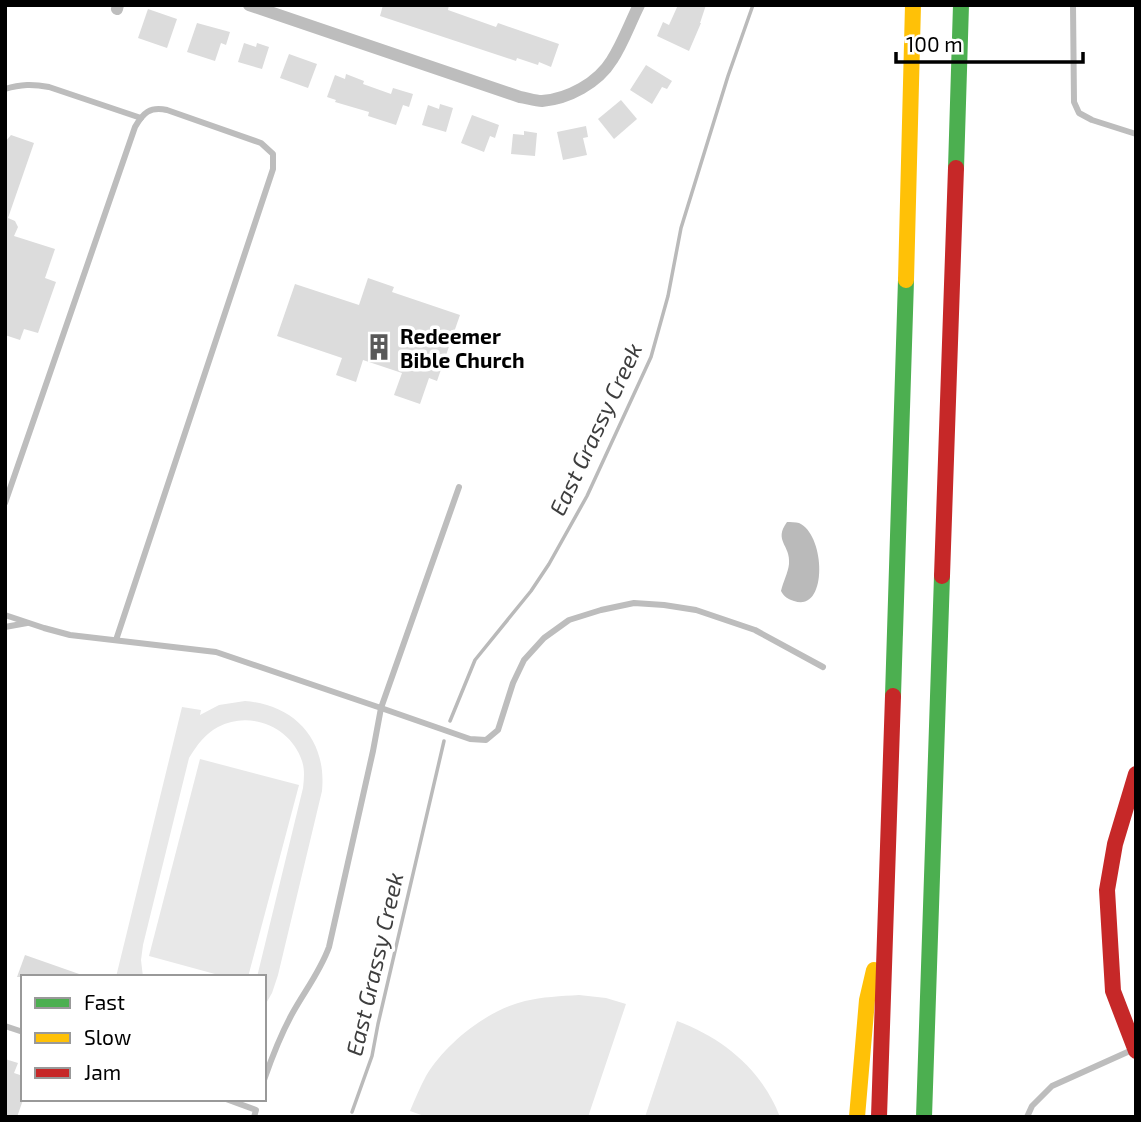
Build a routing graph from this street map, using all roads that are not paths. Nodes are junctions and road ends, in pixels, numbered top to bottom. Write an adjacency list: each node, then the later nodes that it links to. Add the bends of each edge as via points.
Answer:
1 (249, 5): 2 (street, via 540,101 567,95 599,76 612,61)
2 (639, 5)
3 (912, 5): 21 (main road)
4 (961, 5): 17 (main road)
5 (1073, 5): 8 (lane, via 1074,102 1079,114)
6 (5, 89): 7 (lane, via 33,84 49,87)
7 (141, 118): 10 (lane); 16 (lane, via 157,108 167,110 261,143 273,154 274,163)
8 (1136, 134)
9 (5, 476): 10 (lane)
10 (13, 479): 12 (lane)
11 (459, 487): 19 (lane)
12 (5, 503)
13 (5, 615): 14 (lane)
14 (28, 623): 15 (lane); 16 (lane)
15 (5, 627)
16 (116, 640): 19 (lane, via 216,652)
17 (939, 657): 28 (main road); 29 (main road)
18 (823, 667): 19 (lane, via 755,630 696,610 634,603 569,620 544,638 524,660 498,730 486,740)
19 (381, 708): 23 (lane, via 329,947 278,1041)
20 (1136, 774): 22 (main road, via 1107,890 1113,990)
21 (886, 922): 26 (main road, via 867,1000); 27 (main road)
22 (1135, 1050): 30 (lane, via 1052,1086)
23 (266, 1074)
24 (230, 1101): 25 (lane)
25 (255, 1113)
26 (857, 1117)
27 (879, 1117)
28 (924, 1117)
29 (938, 1117)
30 (1027, 1117)

